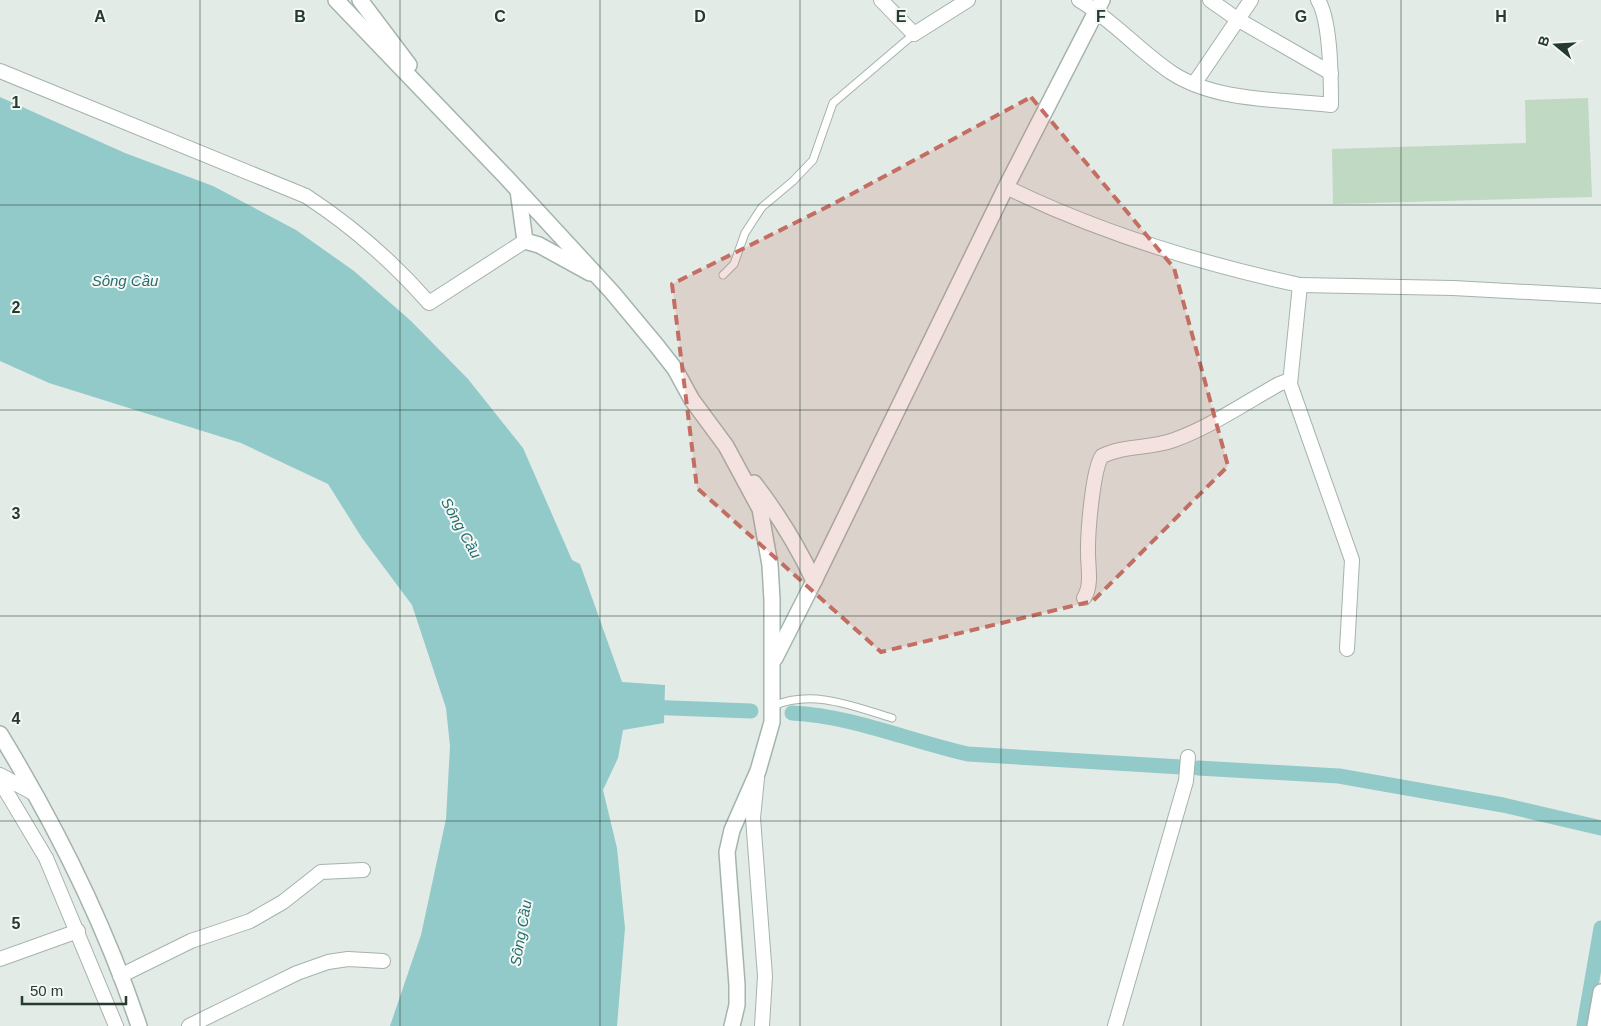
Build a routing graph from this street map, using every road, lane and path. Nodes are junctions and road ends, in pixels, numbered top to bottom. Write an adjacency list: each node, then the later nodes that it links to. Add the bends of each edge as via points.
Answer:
1 (336, 0): 15 (main road)
2 (360, 0): 15 (main road)
3 (881, 0): 11 (street)
4 (968, 0): 11 (street)
5 (1079, 0): 9 (street)
6 (1210, 0): 10 (street)
7 (1251, 0): 10 (street)
8 (1318, 0): 13 (street, via 1324,16)
9 (1098, 5): 14 (street, via 1170,72); 16 (main road)
10 (1237, 20): 13 (street); 14 (street)
11 (914, 34): 20 (lane, via 833,103 813,160 762,206 745,233 734,264)
12 (0, 71): 18 (street, via 306,196 371,245 429,303)
13 (1331, 73): 14 (street, via 1331,104 1237,95)
14 (1194, 84)
15 (431, 98): 17 (main road)
16 (1006, 187): 21 (street, via 1086,223 1148,245); 25 (main road)
17 (518, 190): 18 (main road); 19 (main road)
18 (525, 241): 19 (main road)
19 (596, 275): 24 (main road, via 674,369)
20 (723, 275)
21 (1300, 285): 22 (street, via 1453,288); 23 (street)
22 (1601, 296)
23 (1290, 380): 26 (street, via 1176,440 1118,449 1102,456 1096,468 1088,547 1089,574); 27 (street, via 1352,560)
24 (726, 446): 25 (main road, via 779,515); 28 (main road, via 760,509 770,565)
25 (814, 581): 28 (main road)
26 (1084, 598)
27 (1347, 649)
28 (773, 661): 29 (main road)
29 (772, 706): 30 (lane, via 801,698 817,698); 33 (main road, via 767,746)
30 (892, 718)
31 (0, 734): 36 (main road)
32 (1188, 757): 50 (street, via 1186,781)
33 (758, 772): 48 (main road, via 732,830 727,852 737,985); 49 (street, via 753,818 765,976)
34 (0, 775): 36 (street)
35 (0, 782): 38 (street, via 42,851)
36 (35, 794): 41 (main road, via 92,907)
37 (363, 870): 41 (street, via 321,872 283,902 250,921 191,941)
38 (78, 931): 39 (street); 42 (street)
39 (0, 960)
40 (383, 961): 47 (street, via 348,959 328,962 297,973)
41 (120, 976): 44 (main road)
42 (103, 992): 44 (street); 45 (street)
43 (1601, 992): 51 (main road)
44 (131, 1002): 46 (main road)
45 (116, 1026)
46 (139, 1026)
47 (189, 1026)
48 (732, 1026)
49 (762, 1026)
50 (1115, 1026)
51 (1595, 1026)

